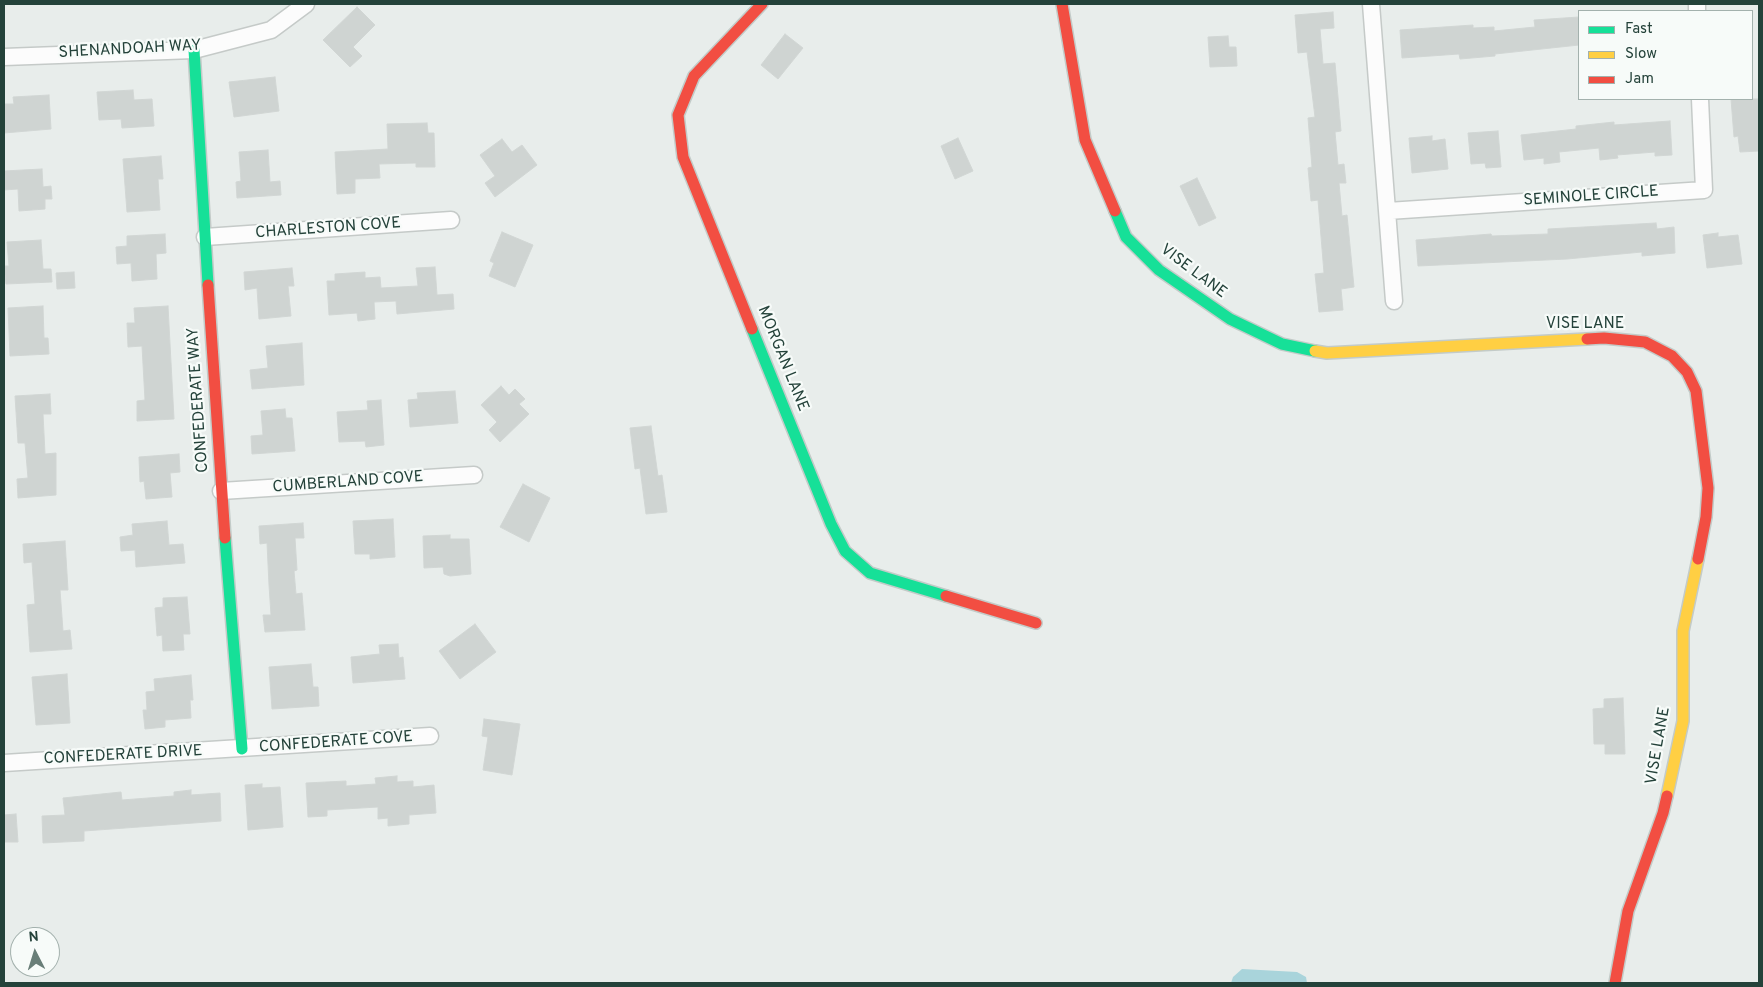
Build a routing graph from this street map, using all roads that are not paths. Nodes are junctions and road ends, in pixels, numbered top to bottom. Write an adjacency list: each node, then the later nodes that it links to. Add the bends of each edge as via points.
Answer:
1 (306, 4): 5 (street, SHENANDOAH WAY, via 271,30)
2 (762, 4): 14 (street, MORGAN LANE, via 694,76 678,115 683,157 831,524 845,551 870,573)
3 (1062, 4): 18 (street, VISE LANE, via 1085,140 1126,237 1159,270 1230,319 1282,344 1327,353 1604,338 1645,342 1672,356 1687,372 1696,391 1708,488 1706,517 1683,631 1683,722 1663,813 1628,911)
4 (1372, 4): 8 (street)
5 (194, 50): 6 (street, SHENANDOAH WAY); 10 (street, CONFEDERATE WAY)
6 (4, 57)
7 (1700, 100): 8 (street, SEMINOLE CIRCLE, via 1704,190)
8 (1388, 210): 11 (street)
9 (451, 220): 10 (street, CHARLESTON COVE)
10 (206, 238): 13 (street, CONFEDERATE WAY)
11 (1394, 301)
12 (474, 476): 13 (street, CUMBERLAND COVE)
13 (221, 491): 16 (street, CONFEDERATE WAY)
14 (1036, 623)
15 (430, 736): 16 (street, CONFEDERATE COVE)
16 (242, 749): 17 (street, CONFEDERATE DRIVE)
17 (4, 763)
18 (1615, 983)

